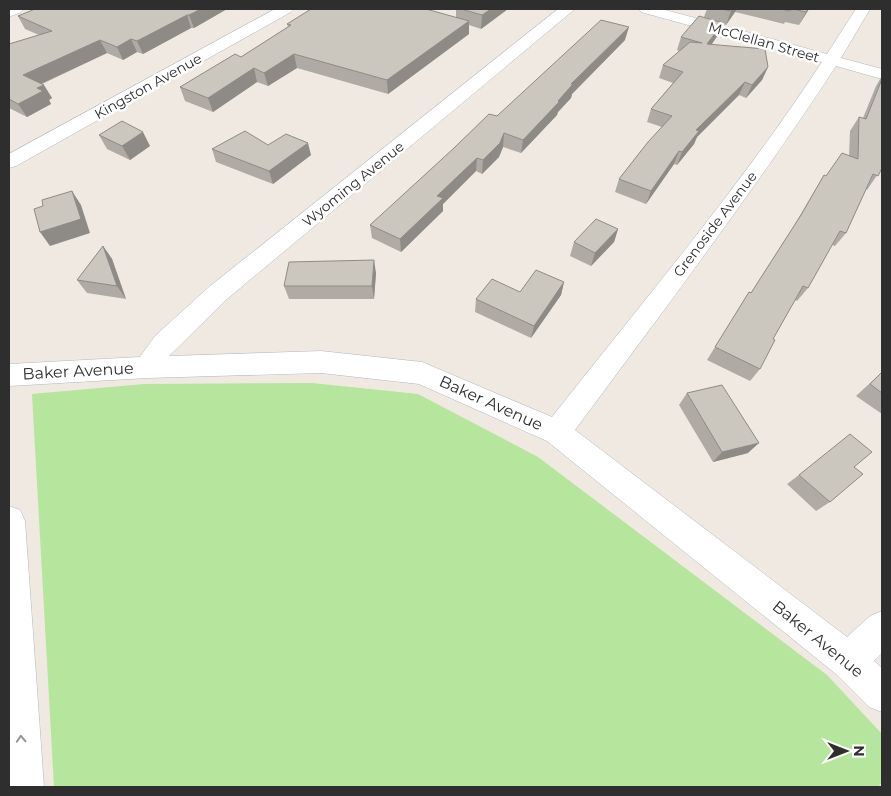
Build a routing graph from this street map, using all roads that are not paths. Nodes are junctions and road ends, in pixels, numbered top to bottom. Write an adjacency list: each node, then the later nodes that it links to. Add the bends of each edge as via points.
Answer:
1 (16, 9): 6 (street)
2 (286, 9): 9 (street, Kingston Avenue)
3 (567, 9): 10 (street, Wyoming Avenue, via 218,293 164,343)
4 (646, 9): 7 (street, McClellan Street)
5 (863, 9): 7 (street, Grenoside Avenue)
6 (9, 12)
7 (832, 60): 8 (street, McClellan Street); 12 (street, Grenoside Avenue, via 740,193)
8 (882, 74)
9 (9, 162)
10 (147, 367): 11 (street, Baker Avenue); 12 (street, Baker Avenue, via 321,362 422,373)
11 (9, 375)
12 (557, 432): 15 (street, Baker Avenue)
13 (9, 521): 17 (street, one-way to 13)
14 (882, 628): 15 (street)
15 (849, 661): 16 (street, Baker Avenue)
16 (882, 694)
17 (24, 787)

